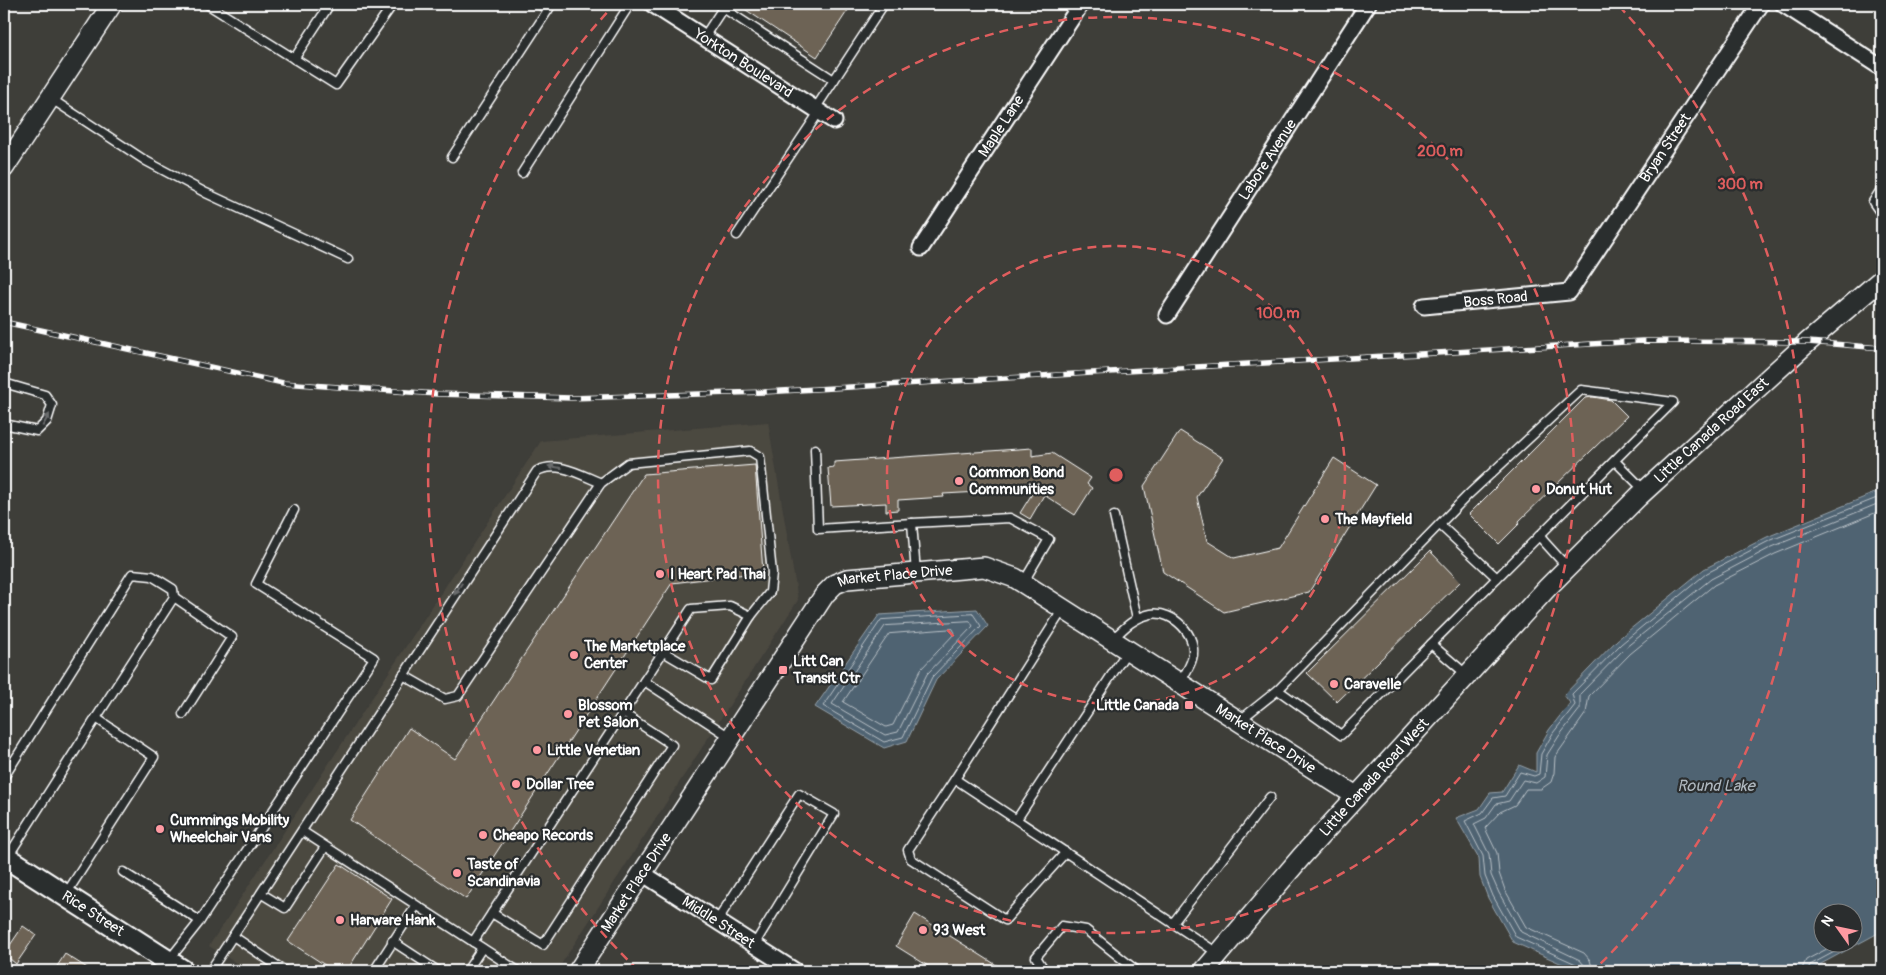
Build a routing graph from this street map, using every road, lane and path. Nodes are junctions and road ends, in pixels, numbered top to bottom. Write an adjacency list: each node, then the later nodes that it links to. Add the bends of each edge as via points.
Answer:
1 (112, 4): 20 (street)
2 (207, 4): 17 (lane)
3 (330, 4): 17 (lane)
4 (393, 4): 17 (lane, via 336,85)
5 (539, 4): 14 (lane)
6 (630, 4): 25 (lane)
7 (652, 4): 15 (street, Yorkton Boulevard)
8 (884, 4): 19 (lane)
9 (1081, 4): 29 (street, Maple Lane)
10 (1368, 4): 34 (street, Labore Avenue)
11 (1761, 4): 32 (street, Bryan Street)
12 (1782, 4): 18 (street)
13 (725, 6): 16 (lane); 19 (lane)
14 (550, 7): 23 (lane)
15 (671, 9): 16 (street, Yorkton Boulevard)
16 (704, 37): 21 (street, Yorkton Boulevard)
17 (294, 59)
18 (1882, 68)
19 (834, 80): 21 (lane)
20 (50, 98): 24 (street); 30 (lane, via 146,161 206,193)
21 (817, 110): 22 (street, Yorkton Boulevard); 28 (lane)
22 (834, 121)
23 (452, 157)
24 (4, 168)
25 (522, 173)
26 (1882, 188): 27 (lane, via 1873,202)
27 (1882, 215)
28 (737, 236)
29 (921, 248)
30 (348, 259)
31 (1882, 279): 40 (street, Little Canada Road East)
32 (1569, 292): 33 (street, Boss Road)
33 (1424, 306)
34 (1167, 315)
35 (4, 383): 36 (lane, one-way to 35, via 37,431 47,421 52,405 45,395)
36 (4, 424)
37 (815, 449): 43 (lane, via 818,529)
38 (1614, 461): 40 (lane); 44 (lane, via 1673,402 1581,390); 45 (lane)
39 (601, 483): 53 (lane, via 628,463 750,451 760,457 772,573 770,592); 59 (lane, one-way to 59, via 559,466 546,466 537,471); 59 (lane, via 462,692 452,699 445,699)
40 (1645, 491): 46 (street, Little Canada Road East)
41 (294, 510): 84 (lane, via 256,584 374,658)
42 (1114, 516): 54 (lane)
43 (912, 523): 47 (lane); 49 (lane, via 1010,518 1048,539)
44 (1440, 525): 48 (lane); 63 (lane)
45 (1539, 536): 46 (lane); 48 (lane)
46 (1568, 568): 50 (street, Little Canada Road East)
47 (916, 573): 49 (street, Market Place Drive, via 984,567); 68 (street, Market Place Drive, via 848,579 829,589)
48 (1497, 578): 56 (lane)
49 (1023, 583): 52 (street, Market Place Drive)
50 (1548, 587): 60 (street, Little Canada Road West)
51 (174, 597): 65 (lane, via 232,637); 66 (lane); 69 (lane, via 172,589 152,576 132,574)
52 (1063, 608): 55 (street, Market Place Drive); 70 (lane)
53 (751, 616): 58 (lane, via 730,606 691,608); 58 (lane, via 711,680)
54 (1137, 618): 55 (lane); 62 (lane, via 1152,614 1172,618 1189,636 1193,645 1192,658)
55 (1112, 640): 57 (street, Market Place Drive)
56 (1431, 644): 60 (lane); 63 (lane, via 1341,735)
57 (1128, 650): 62 (street, Market Place Drive); 73 (lane)
58 (662, 651): 61 (lane)
59 (403, 675): 74 (lane)
60 (1467, 675): 71 (street, Little Canada Road West)
61 (644, 681): 64 (lane); 68 (lane)
62 (1180, 683): 67 (street, Market Place Drive)
63 (1278, 690): 67 (lane)
64 (623, 713): 83 (lane); 83 (lane, via 672,745 544,945)
65 (183, 714)
66 (96, 718): 77 (lane); 81 (lane, via 154,757)
67 (1239, 721): 71 (street, Market Place Drive)
68 (731, 738): 79 (street, Market Place Drive)
69 (4, 778)
70 (955, 779): 73 (lane); 76 (lane, via 908,850 911,858 997,915 1005,920)
71 (1356, 796): 92 (street, Little Canada Road West)
72 (1270, 797): 86 (lane)
73 (1018, 819): 76 (lane)
74 (302, 831): 75 (lane); 80 (lane)
75 (325, 847): 80 (lane, via 285,908); 82 (lane)
76 (1066, 852): 86 (lane)
77 (5, 857): 81 (main road, Rice Street)
78 (123, 872): 84 (lane)
79 (642, 873): 85 (street, Middle Street); 101 (street, Market Place Drive)
80 (262, 894): 87 (lane)
81 (65, 895): 93 (main road, Rice Street)
82 (416, 906): 88 (lane); 89 (lane)
83 (492, 913): 89 (lane)
84 (200, 921): 93 (lane)
85 (717, 921): 90 (street, Middle Street); 90 (lane, via 799,794 834,814)
86 (1174, 923): 92 (lane)
87 (233, 936): 95 (lane); 96 (lane)
88 (392, 941): 97 (lane); 98 (lane)
89 (473, 942): 91 (lane)
90 (754, 945): 94 (street, Middle Street)
91 (482, 948): 99 (lane); 100 (lane)
92 (1219, 954): 105 (street, Little Canada Road West)
93 (175, 966)
94 (776, 966): 102 (street, Middle Street)
95 (210, 971)
96 (285, 971)
97 (374, 971)
98 (438, 971)
99 (467, 971)
100 (518, 971)
101 (578, 971)
102 (795, 971)
103 (1045, 971): 104 (lane, via 1036,957 1062,926 1086,930)
104 (1137, 971)
105 (1204, 971)

